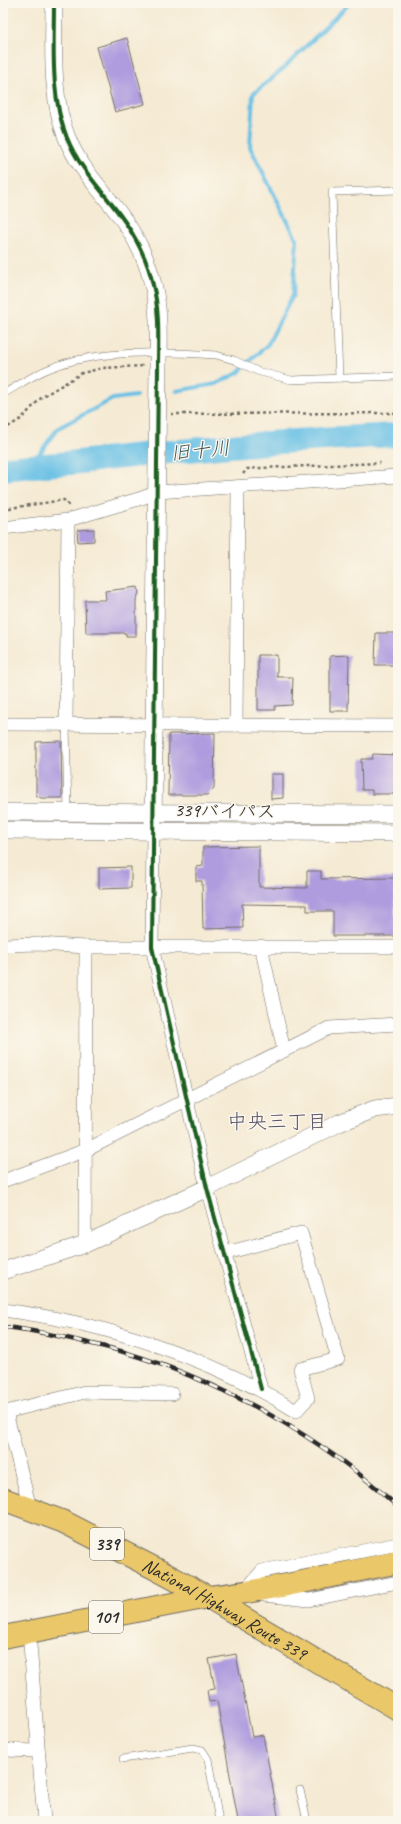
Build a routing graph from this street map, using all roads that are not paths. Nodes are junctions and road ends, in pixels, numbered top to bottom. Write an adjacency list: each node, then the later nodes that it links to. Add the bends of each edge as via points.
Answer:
1 (54, 3): 3 (street, via 56,85 60,118 76,159 130,230 154,286)
2 (398, 190): 5 (lane, via 332,192)
3 (154, 364): 5 (lane, via 216,354 273,376 291,380); 6 (lane, via 103,355 82,358 52,368); 8 (street)
4 (398, 376): 5 (lane)
5 (339, 378)
6 (3, 394)
7 (398, 476): 9 (street)
8 (157, 487): 9 (street); 10 (street, via 142,498); 14 (street)
9 (238, 487): 15 (street)
10 (71, 516): 11 (street); 13 (street)
11 (3, 528)
12 (3, 724): 13 (street)
13 (66, 724): 14 (street); 18 (lane)
14 (153, 724): 15 (street); 19 (street)
15 (236, 725): 16 (street)
16 (398, 726)
17 (3, 812): 18 (street)
18 (68, 812): 19 (street)
19 (153, 812): 20 (street); 22 (street)
20 (398, 814)
21 (3, 830): 22 (street, 339バイパス)
22 (153, 831): 23 (street, 339バイパス); 27 (street)
23 (398, 833)
24 (3, 945): 26 (street)
25 (261, 946): 27 (street); 28 (street); 30 (street)
26 (86, 947): 27 (street); 33 (street)
27 (152, 947): 31 (street)
28 (398, 947)
29 (398, 1024): 30 (street, via 330,1028)
30 (284, 1051): 31 (street)
31 (189, 1100): 33 (street); 35 (street)
32 (398, 1106): 35 (street, via 374,1110 339,1123)
33 (86, 1150): 34 (street); 36 (street)
34 (3, 1181)
35 (208, 1188): 36 (street); 37 (street)
36 (85, 1244): 38 (street)
37 (226, 1253): 40 (street); 40 (street, via 301,1232 338,1359 300,1369 308,1398 296,1411)
38 (3, 1271)
39 (3, 1310): 40 (street, via 114,1332 184,1355)
40 (261, 1389)
41 (172, 1394): 43 (street, via 85,1392 6,1412)
42 (3, 1499): 43 (highway, National Highway Route 339 / 339)
43 (30, 1508): 48 (highway, National Highway Route 339 / 339, via 64,1522)
44 (398, 1544): 47 (street, via 262,1571)
45 (398, 1562): 47 (highway, 101)
46 (398, 1582): 47 (street, via 309,1600)
47 (242, 1593): 48 (highway, 101)
48 (208, 1597): 49 (highway, 101); 51 (highway, National Highway Route 339 / 339)
49 (29, 1632): 50 (highway, 101); 53 (street)
50 (3, 1637)
51 (398, 1709)
52 (3, 1750): 53 (street)
53 (38, 1751): 56 (street)
54 (123, 1759): 57 (lane, via 193,1748 202,1750 208,1759)
55 (300, 1790): 58 (lane)
56 (44, 1821)
57 (219, 1821)
58 (307, 1821)

